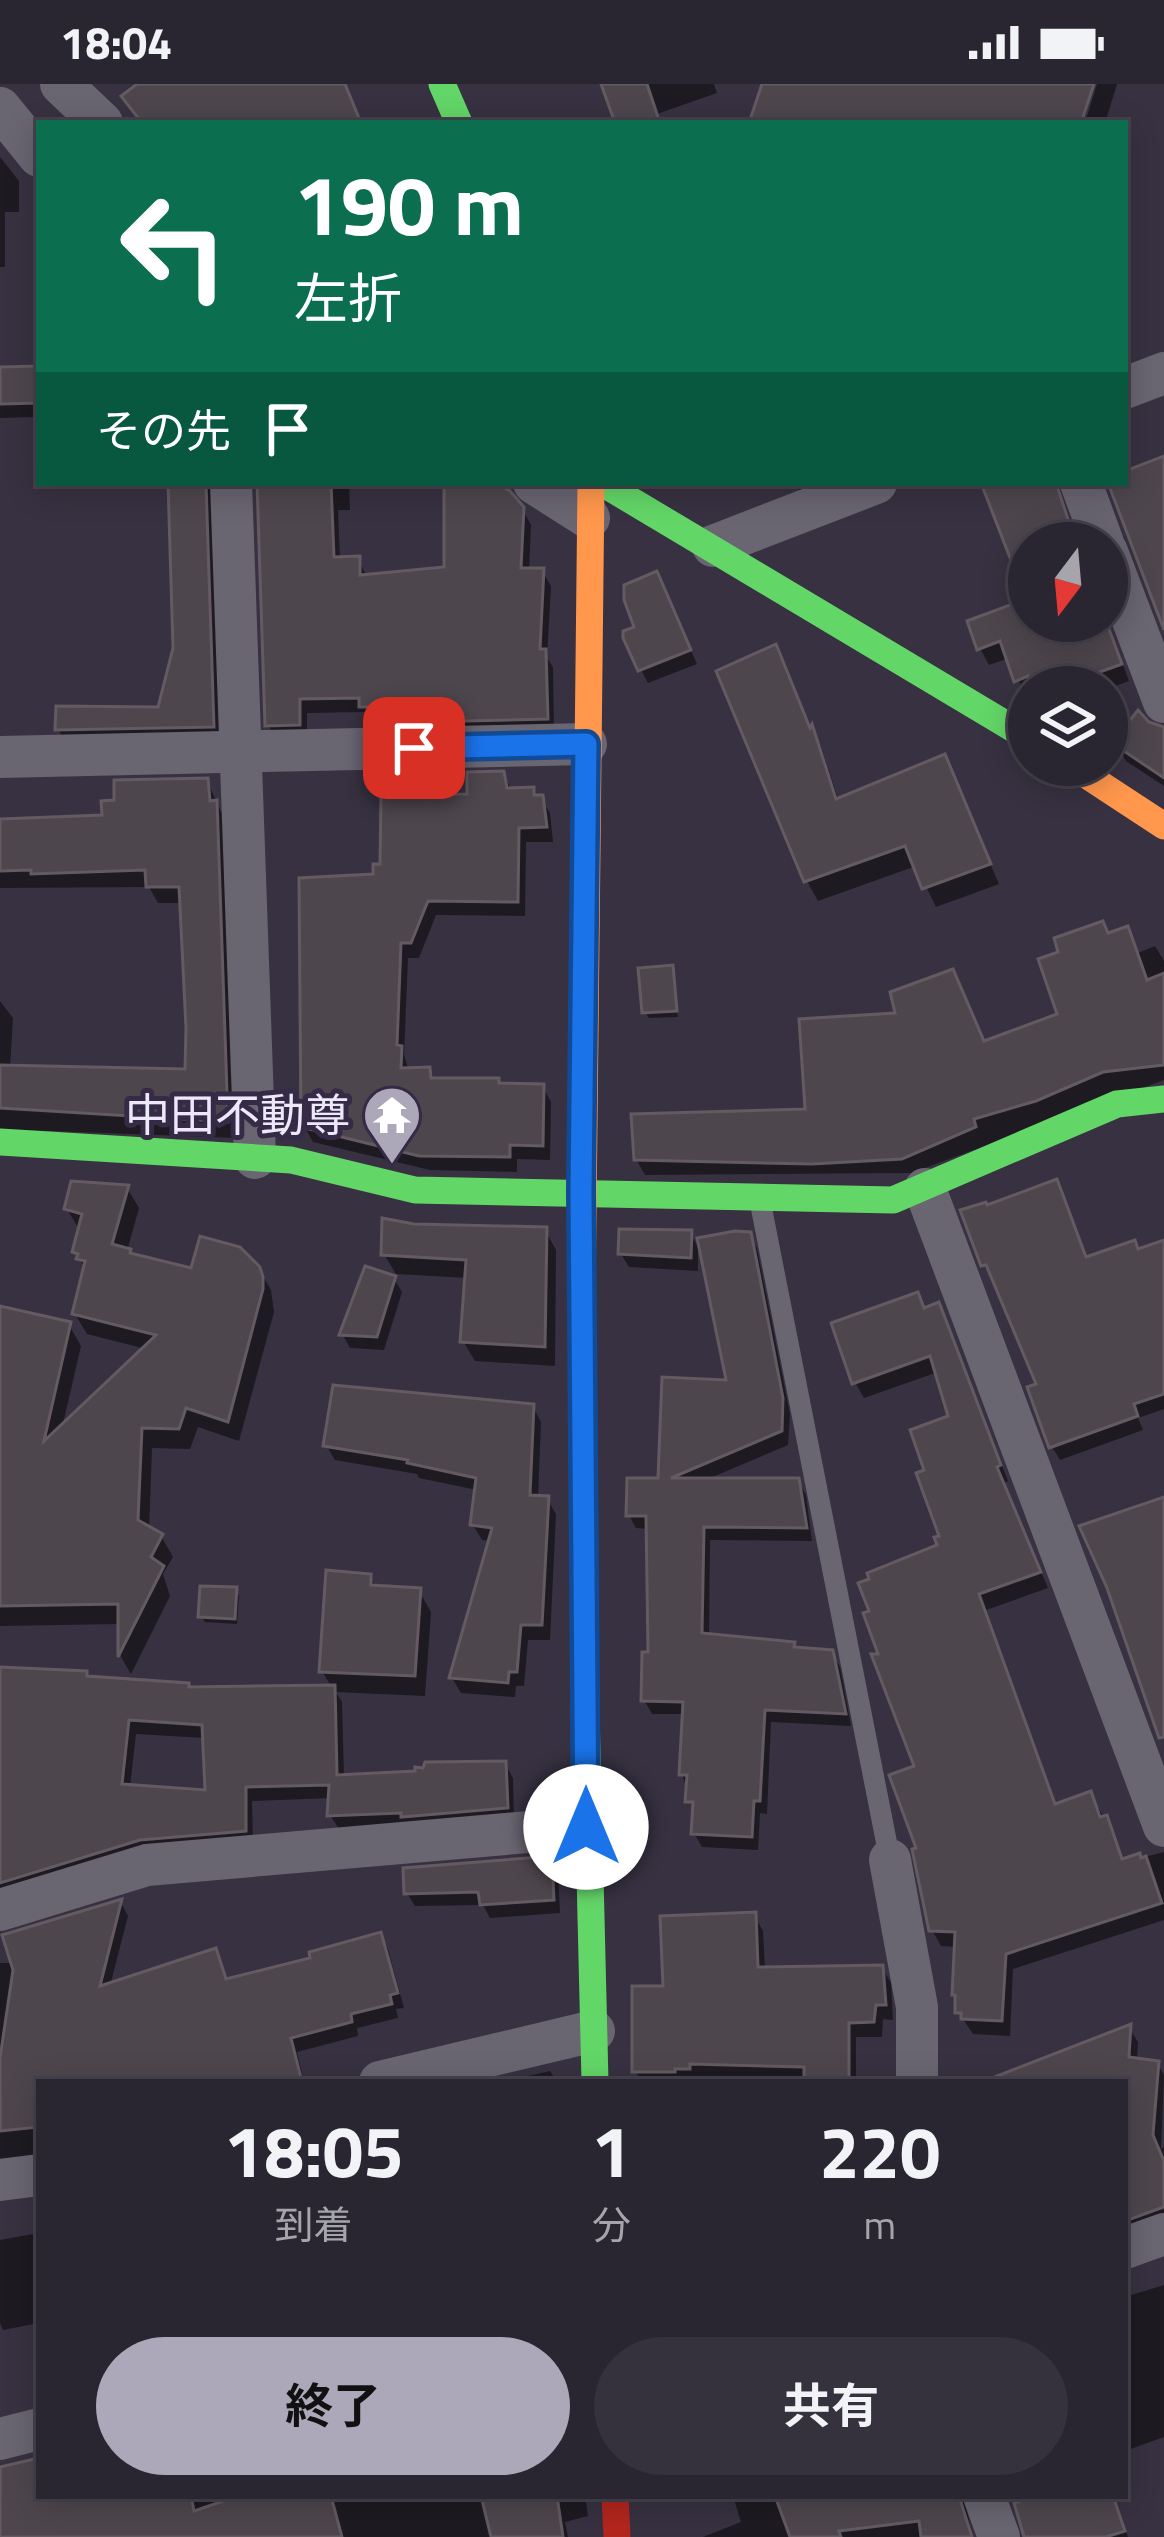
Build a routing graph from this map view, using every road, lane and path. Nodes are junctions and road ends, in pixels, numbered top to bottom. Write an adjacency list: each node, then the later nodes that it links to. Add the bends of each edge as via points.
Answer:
1 (62, 84): 4 (street)
2 (442, 84): 5 (street)
3 (0, 108): 6 (street)
4 (99, 120)
5 (458, 120)
6 (36, 152)
7 (1164, 374): 8 (street)
8 (1128, 387)
9 (231, 486): 20 (street)
10 (550, 486): 13 (street)
11 (868, 486): 15 (street)
12 (1082, 486): 14 (street)
13 (594, 494): 15 (street); 19 (street)
14 (1095, 522)
15 (713, 546): 18 (street)
16 (1128, 607): 17 (street)
17 (1164, 702)
18 (1008, 725)
19 (586, 744): 20 (street); 28 (street)
20 (243, 752): 21 (street); 26 (street)
21 (0, 757)
22 (1103, 786): 23 (street)
23 (1164, 826)
24 (1164, 1099): 27 (street, via 1118,1104)
25 (0, 1142): 26 (street)
26 (255, 1158): 28 (street, via 415,1190)
27 (926, 1189): 29 (street, via 893,1200); 30 (street)
28 (581, 1191): 29 (street); 32 (street)
29 (759, 1199): 33 (lane)
30 (1150, 1747): 31 (street)
31 (1164, 1826)
32 (586, 1827): 34 (street, via 147,1865); 35 (street)
33 (890, 1860): 38 (street, via 917,2007)
34 (0, 1910)
35 (594, 2031): 36 (street); 37 (street)
36 (393, 2079)
37 (595, 2079)
38 (917, 2079)
39 (36, 2175): 40 (street)
40 (0, 2180)
41 (1164, 2234): 42 (street)
42 (1128, 2247)
43 (36, 2430): 44 (street)
44 (0, 2439)
45 (614, 2499): 47 (street)
46 (985, 2499): 48 (street)
47 (617, 2537)
48 (999, 2537)

